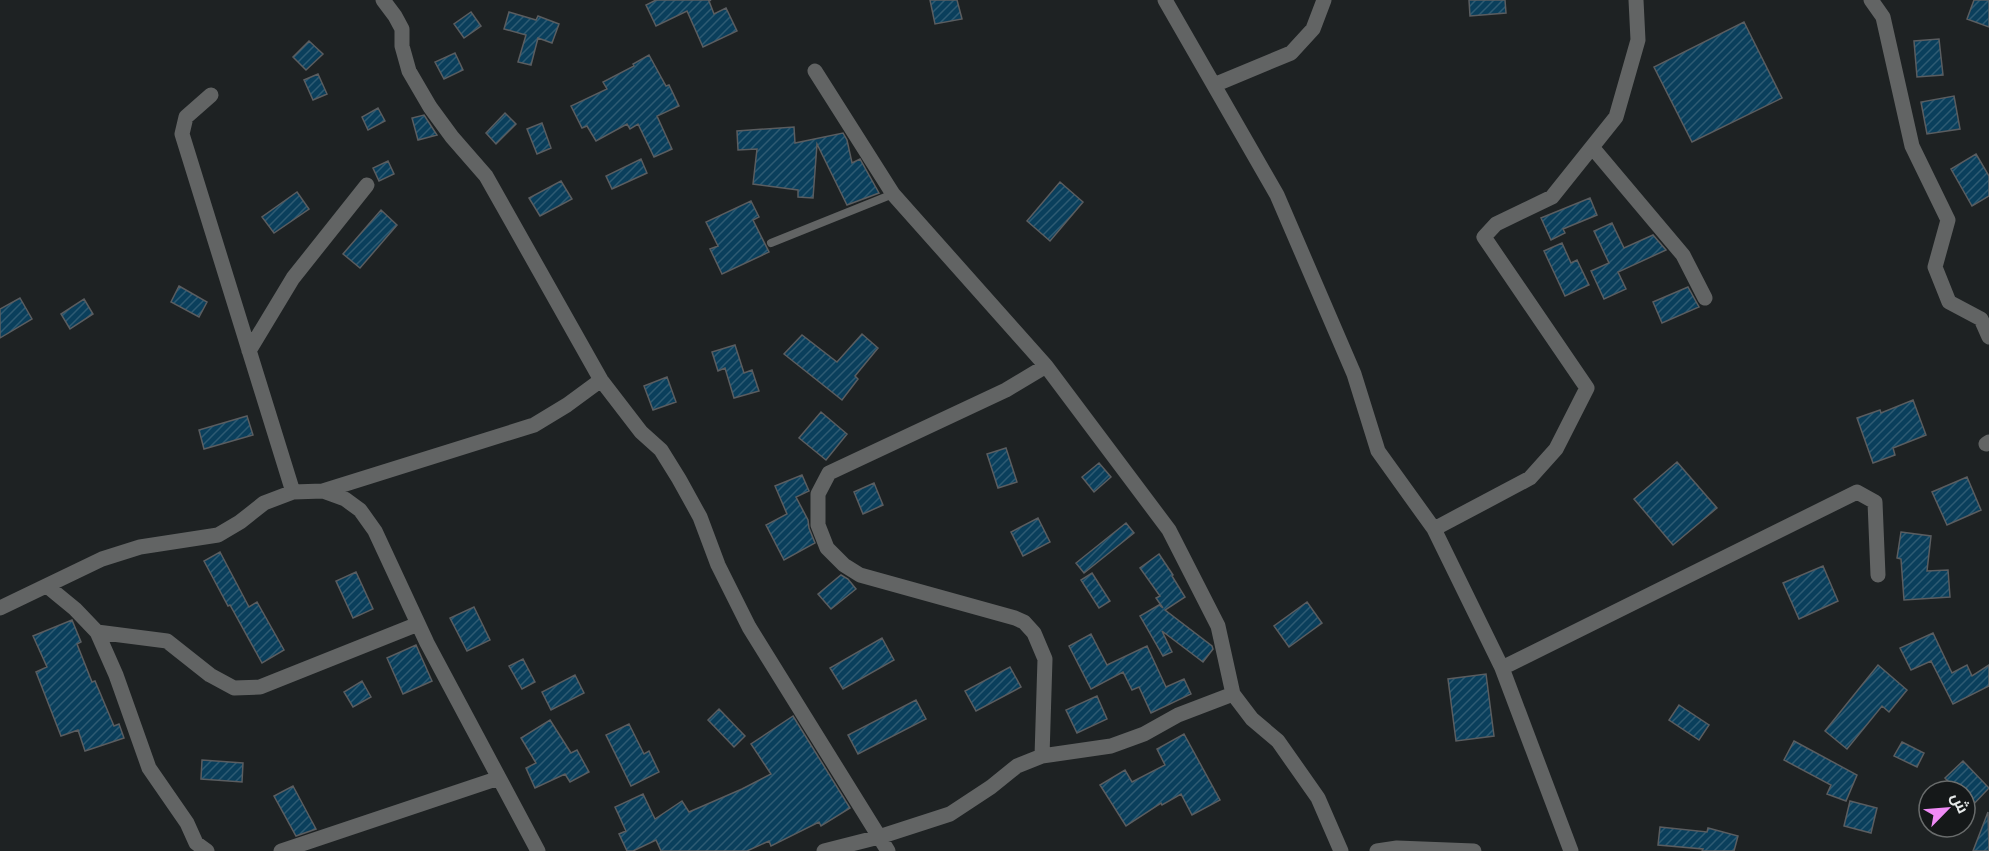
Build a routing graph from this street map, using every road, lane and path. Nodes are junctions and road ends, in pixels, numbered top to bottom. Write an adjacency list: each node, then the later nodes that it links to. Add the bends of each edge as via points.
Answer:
1 (383, 0): 18 (street, via 402,29 409,71 452,137 486,176)
2 (1165, 0): 7 (street)
3 (1324, 0): 7 (street, via 1312,29 1291,52)
4 (1636, 0): 9 (street, via 1638,40 1616,117)
5 (1871, 0): 14 (street, via 1883,18 1912,146 1948,220 1935,267 1949,302)
6 (815, 70): 11 (street)
7 (1214, 85): 21 (street, via 1277,195 1353,374 1378,451)
8 (211, 95): 16 (street, via 186,117 182,134)
9 (1592, 147): 13 (street, via 1683,255); 21 (street, via 1551,197 1496,224 1484,237 1587,388 1556,449 1530,478)
10 (367, 185): 16 (street, via 292,278)
11 (893, 195): 12 (lane); 17 (street)
12 (771, 243)
13 (1705, 298)
14 (1985, 316): 15 (street)
15 (1989, 337)
16 (249, 351): 20 (street)
17 (1046, 366): 28 (street, via 1169,530 1218,626); 29 (street, via 1006,390 829,474 818,494 818,525 827,548 844,565 860,575 1015,618 1035,633 1045,659)
18 (601, 380): 19 (street, via 534,425); 31 (street, via 641,432 661,450 679,479 749,627)
19 (323, 491): 20 (street); 25 (street, via 345,498 360,510 375,531)
20 (293, 492): 23 (street, via 264,503 218,535 140,546)
21 (1434, 529): 27 (street)
22 (1878, 575): 27 (street, via 1875,502 1857,492)
23 (47, 586): 24 (street); 26 (street)
24 (0, 608)
25 (418, 624): 26 (street, via 260,687 243,688 234,688 210,675 167,641); 30 (street)
26 (97, 632): 32 (street, via 149,768 196,843)
27 (1502, 668): 40 (street)
28 (1233, 694): 29 (street, via 1111,746); 37 (street, via 1252,719 1278,741 1318,798)
29 (1042, 756): 31 (street, via 1017,766 950,813)
30 (499, 778): 33 (street); 34 (street)
31 (879, 837): 35 (street); 36 (street)
32 (207, 851)
33 (281, 851)
34 (537, 851)
35 (824, 851)
36 (888, 851)
37 (1341, 851)
38 (1377, 851): 39 (street)
39 (1474, 851)
40 (1571, 851)

